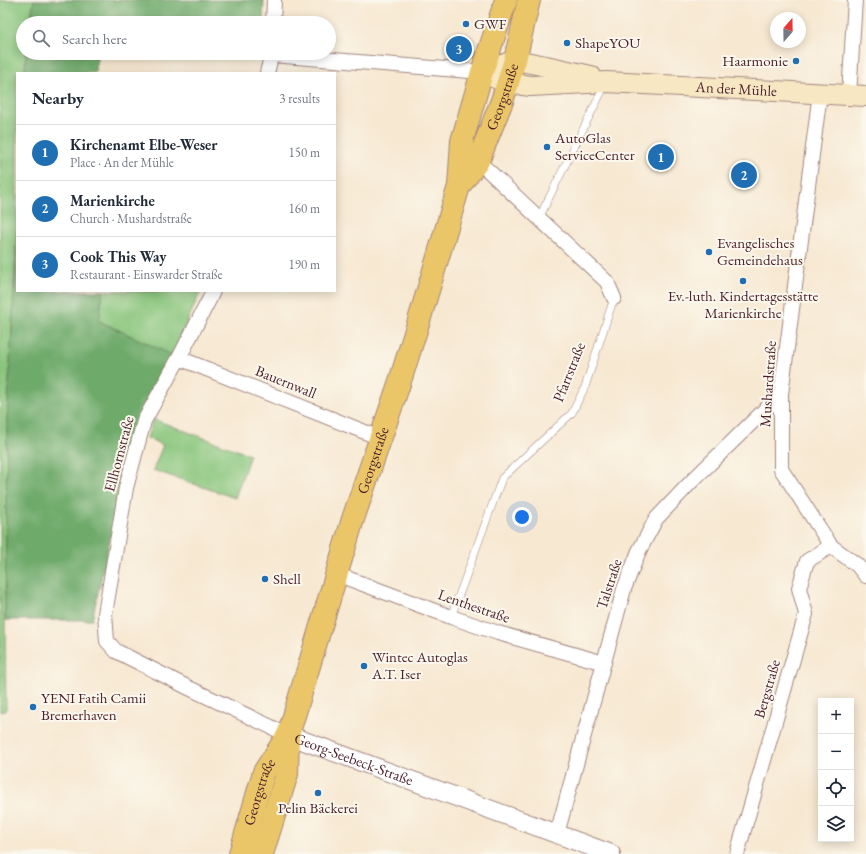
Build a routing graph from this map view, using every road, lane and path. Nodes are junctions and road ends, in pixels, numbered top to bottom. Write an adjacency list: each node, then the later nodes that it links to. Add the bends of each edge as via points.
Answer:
1 (274, 0): 5 (street)
2 (506, 0): 10 (main road, Georgstraße)
3 (530, 0): 8 (main road, Georgstraße)
4 (855, 0): 14 (street)
5 (273, 16)
6 (336, 59): 10 (street)
7 (270, 60): 9 (street)
8 (515, 60): 10 (main road); 11 (main road, An der Mühle, via 588,75); 12 (main road, Georgstraße)
9 (267, 72)
10 (482, 72): 12 (main road, An der Mühle); 16 (main road, Georgstraße, via 462,141)
11 (607, 82): 12 (main road, An der Mühle, via 531,86); 13 (main road, An der Mühle); 17 (lane)
12 (507, 83): 15 (main road, Georgstraße)
13 (820, 93): 14 (main road, An der Mühle); 21 (street, Mushardstraße)
14 (858, 95)
15 (478, 161): 16 (main road, Georgstraße); 17 (street, Pfarrstraße)
16 (459, 186): 22 (main road, Georgstraße, via 401,378)
17 (539, 218): 19 (street, Pfarrstraße, via 607,282)
18 (213, 292): 20 (street, Ellhornstraße)
19 (614, 298): 26 (lane, Pfarrstraße, via 585,387 572,413 502,478)
20 (179, 358): 22 (street, Bauernwall); 27 (street, Ellhornstraße, via 144,421 126,488 104,614)
21 (781, 394): 23 (street, Mushardstraße, via 782,469); 28 (street, Talstraße, via 656,519 639,551 624,589)
22 (380, 438): 24 (main road, Georgstraße)
23 (831, 546): 25 (street, Mushardstraße); 34 (street, Bergstraße, via 807,561 799,588 806,614)
24 (336, 574): 26 (street, Lenthestraße); 29 (main road, Georgstraße)
25 (866, 576)
26 (451, 617): 28 (street, Lenthestraße)
27 (107, 641): 29 (street, Georg-Seebeck-Straße, via 116,651)
28 (604, 663): 30 (street, Talstraße)
29 (288, 735): 30 (street, Georg-Seebeck-Straße); 31 (main road, Georgstraße, via 264,772); 32 (main road, Georgstraße, via 287,774)
30 (557, 834): 33 (street, Georg-Seebeck-Straße)
31 (240, 854)
32 (262, 854)
33 (612, 854)
34 (737, 854)

